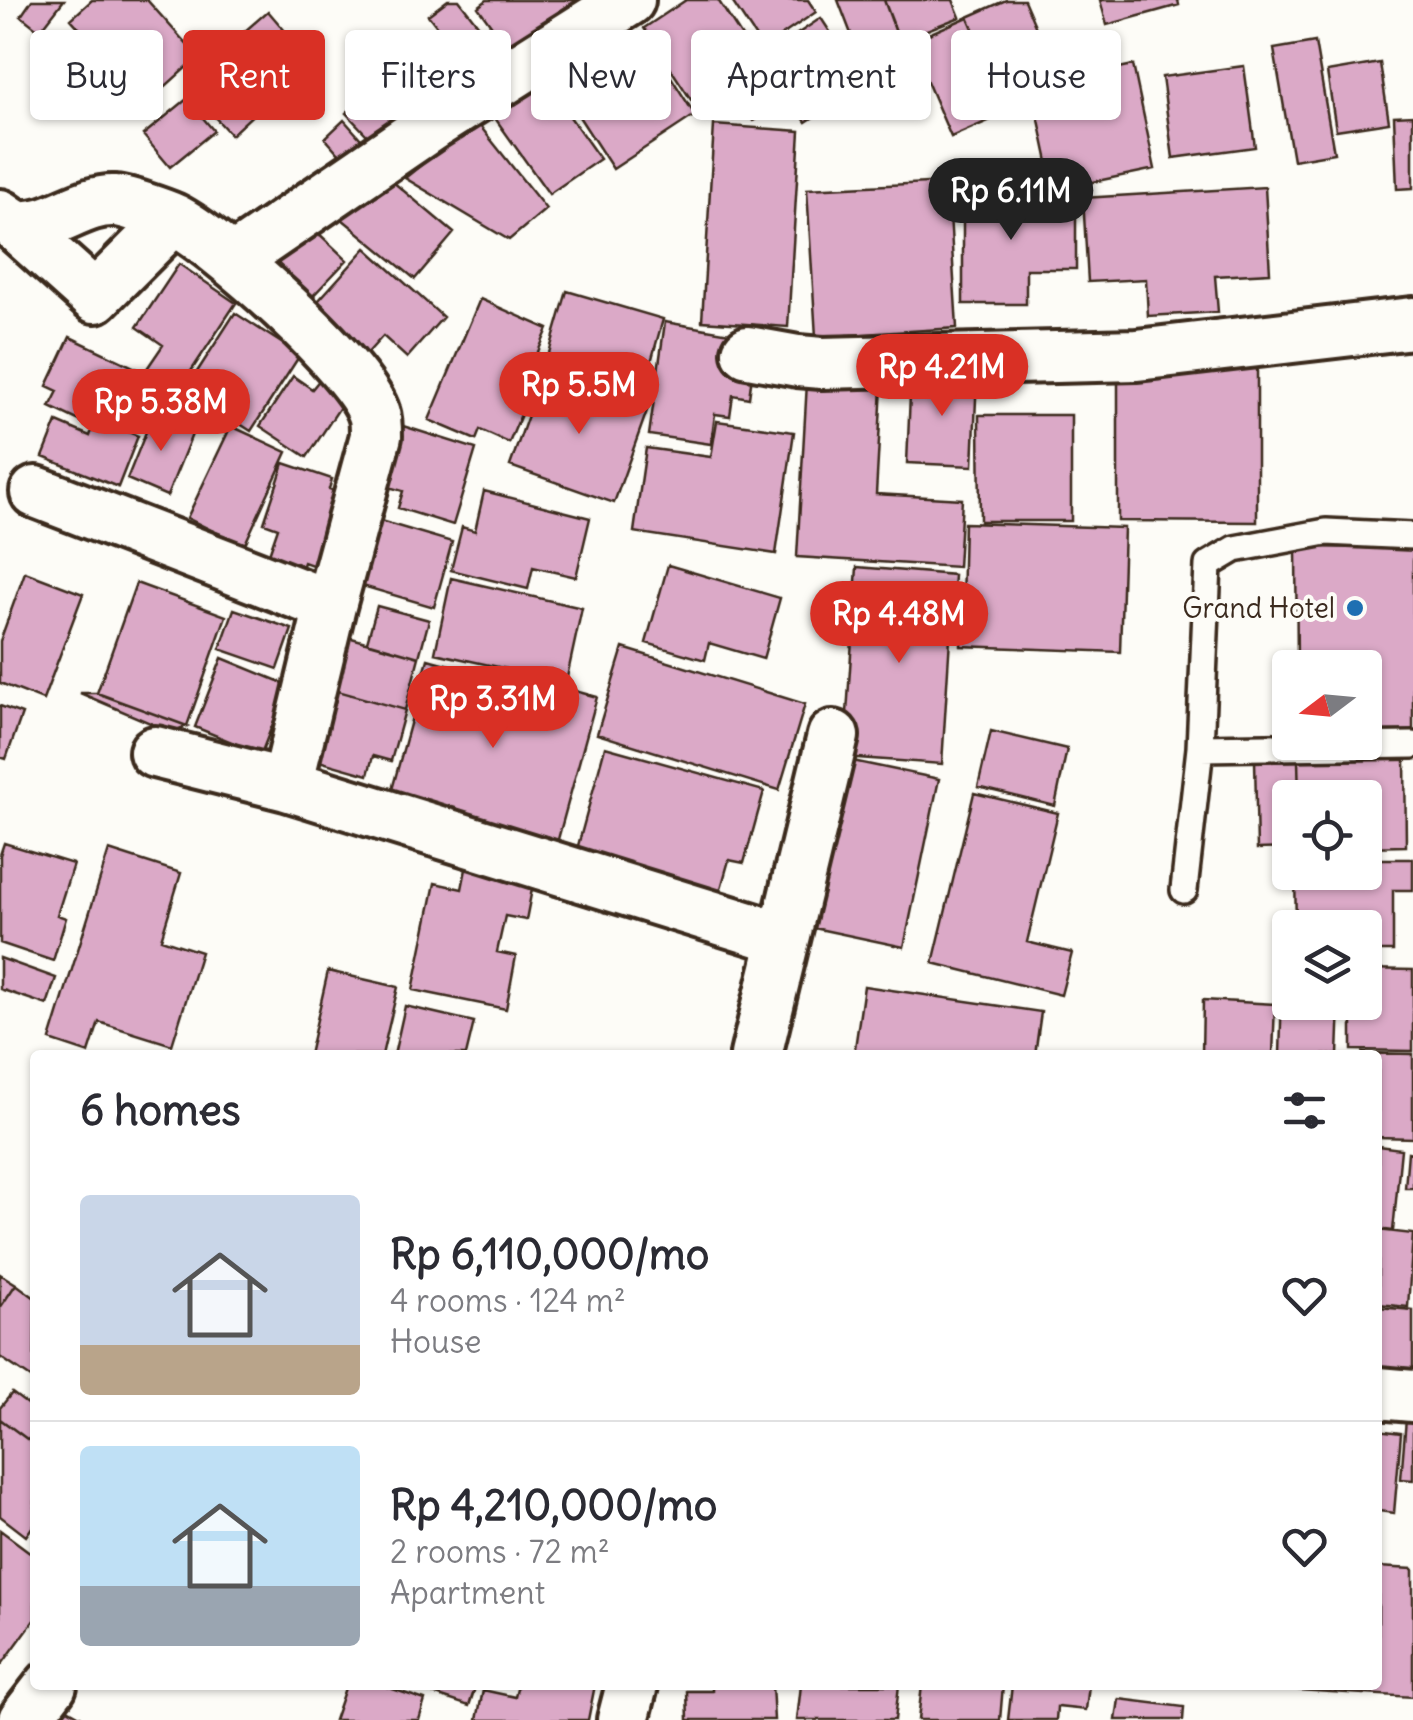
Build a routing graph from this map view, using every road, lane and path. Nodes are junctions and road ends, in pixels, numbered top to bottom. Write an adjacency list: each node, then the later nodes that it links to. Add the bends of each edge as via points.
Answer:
1 (628, 0): 4 (street)
2 (173, 219): 3 (street, via 115,201 36,224); 3 (street, via 95,296); 4 (street)
3 (8, 220)
4 (232, 260): 9 (street, via 302,324 374,413 376,436)
5 (1413, 322): 6 (street, via 1137,355 822,363)
6 (748, 352)
7 (36, 492): 9 (street)
8 (1413, 536): 12 (lane, via 1326,532 1235,549 1208,565)
9 (330, 606): 14 (street)
10 (833, 736): 16 (street)
11 (1413, 745): 12 (lane)
12 (1200, 748): 15 (lane)
13 (155, 752): 14 (street)
14 (288, 785): 16 (street)
15 (1184, 890)
16 (782, 938): 17 (street)
17 (757, 1050)
18 (1382, 1393): 19 (street)
19 (1413, 1396)
20 (46, 1690): 22 (street)
21 (631, 1690): 23 (street)
22 (24, 1720)
23 (623, 1720)

